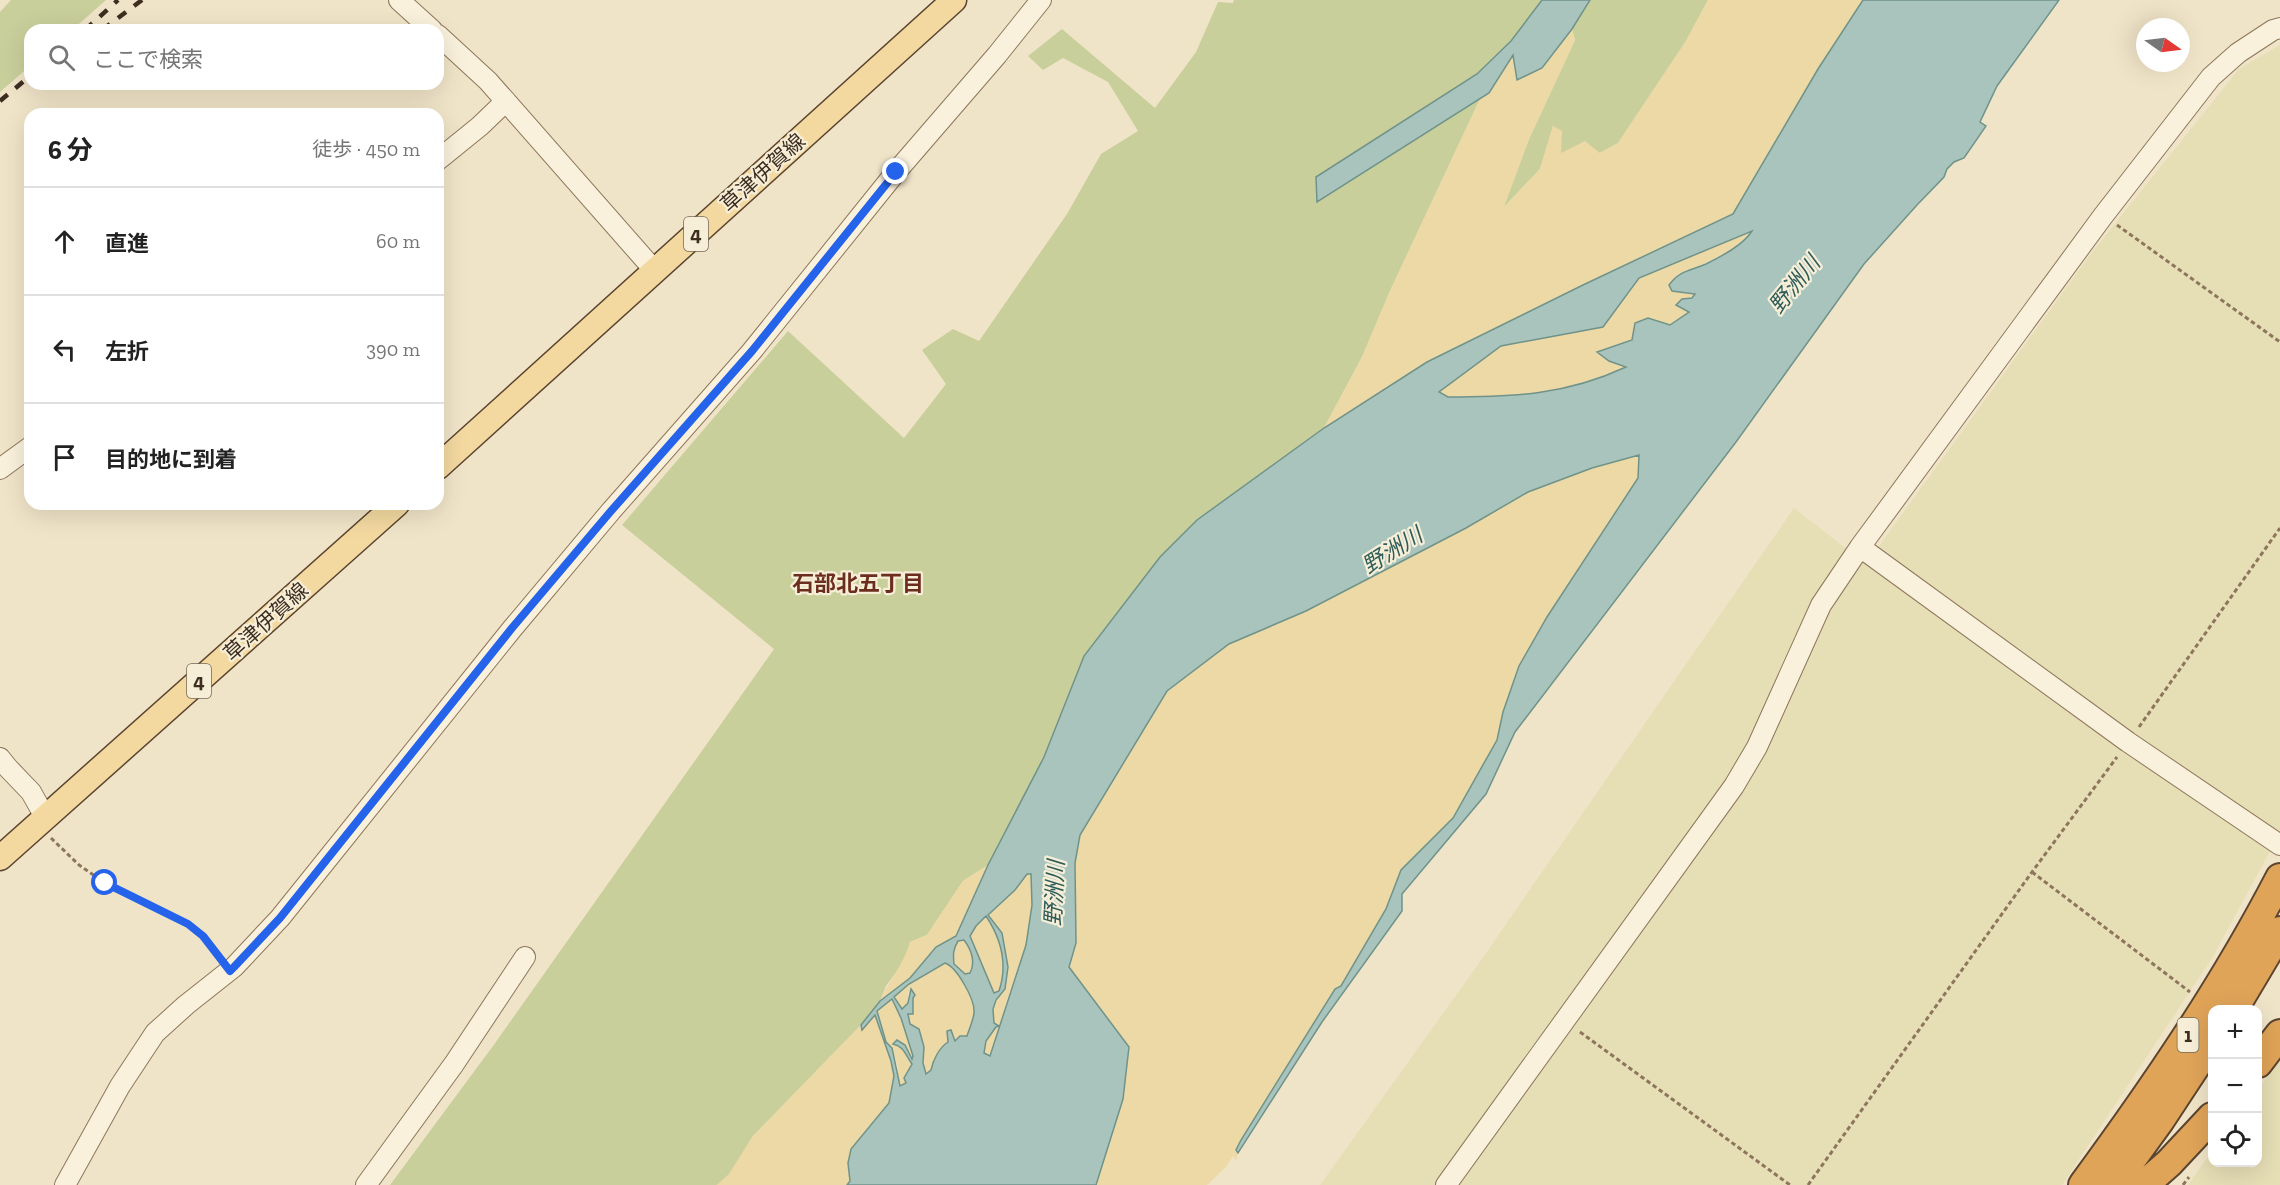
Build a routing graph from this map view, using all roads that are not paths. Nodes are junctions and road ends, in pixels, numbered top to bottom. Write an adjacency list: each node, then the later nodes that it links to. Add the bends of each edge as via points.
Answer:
1 (399, 0): 4 (street)
2 (954, 0): 9 (main road, 草津伊賀線 / 4)
3 (1041, 0): 29 (street, via 752,351 512,628 280,918 230,971 155,1033 120,1086)
4 (425, 24)
5 (2280, 28): 14 (street, via 2238,52 2211,77 2103,216)
6 (444, 41): 7 (street)
7 (506, 101): 8 (street); 9 (street)
8 (444, 155)
9 (655, 271): 11 (main road, 草津伊賀線 / 4)
10 (24, 451): 12 (street)
11 (444, 462)
12 (0, 469)
13 (390, 510): 16 (main road, 草津伊賀線 / 4)
14 (1860, 547): 17 (street, via 2128,742); 31 (street, via 1821,605 1757,747 1734,786)
15 (0, 758): 16 (street, via 31,792)
16 (45, 817): 18 (main road, 草津伊賀線 / 4)
17 (2280, 845)
18 (0, 858)
19 (2280, 878): 22 (highway, 1)
20 (2280, 931): 23 (highway, 1)
21 (525, 957): 30 (street)
22 (2222, 1005)
23 (2223, 1005)
24 (2208, 1025): 32 (highway, 1)
25 (2280, 1034): 27 (highway)
26 (2208, 1047): 33 (highway, 1)
27 (2261, 1059)
28 (2208, 1121): 34 (highway)
29 (65, 1185)
30 (366, 1185)
31 (1446, 1185)
32 (2083, 1185)
33 (2113, 1185)
34 (2144, 1185)

